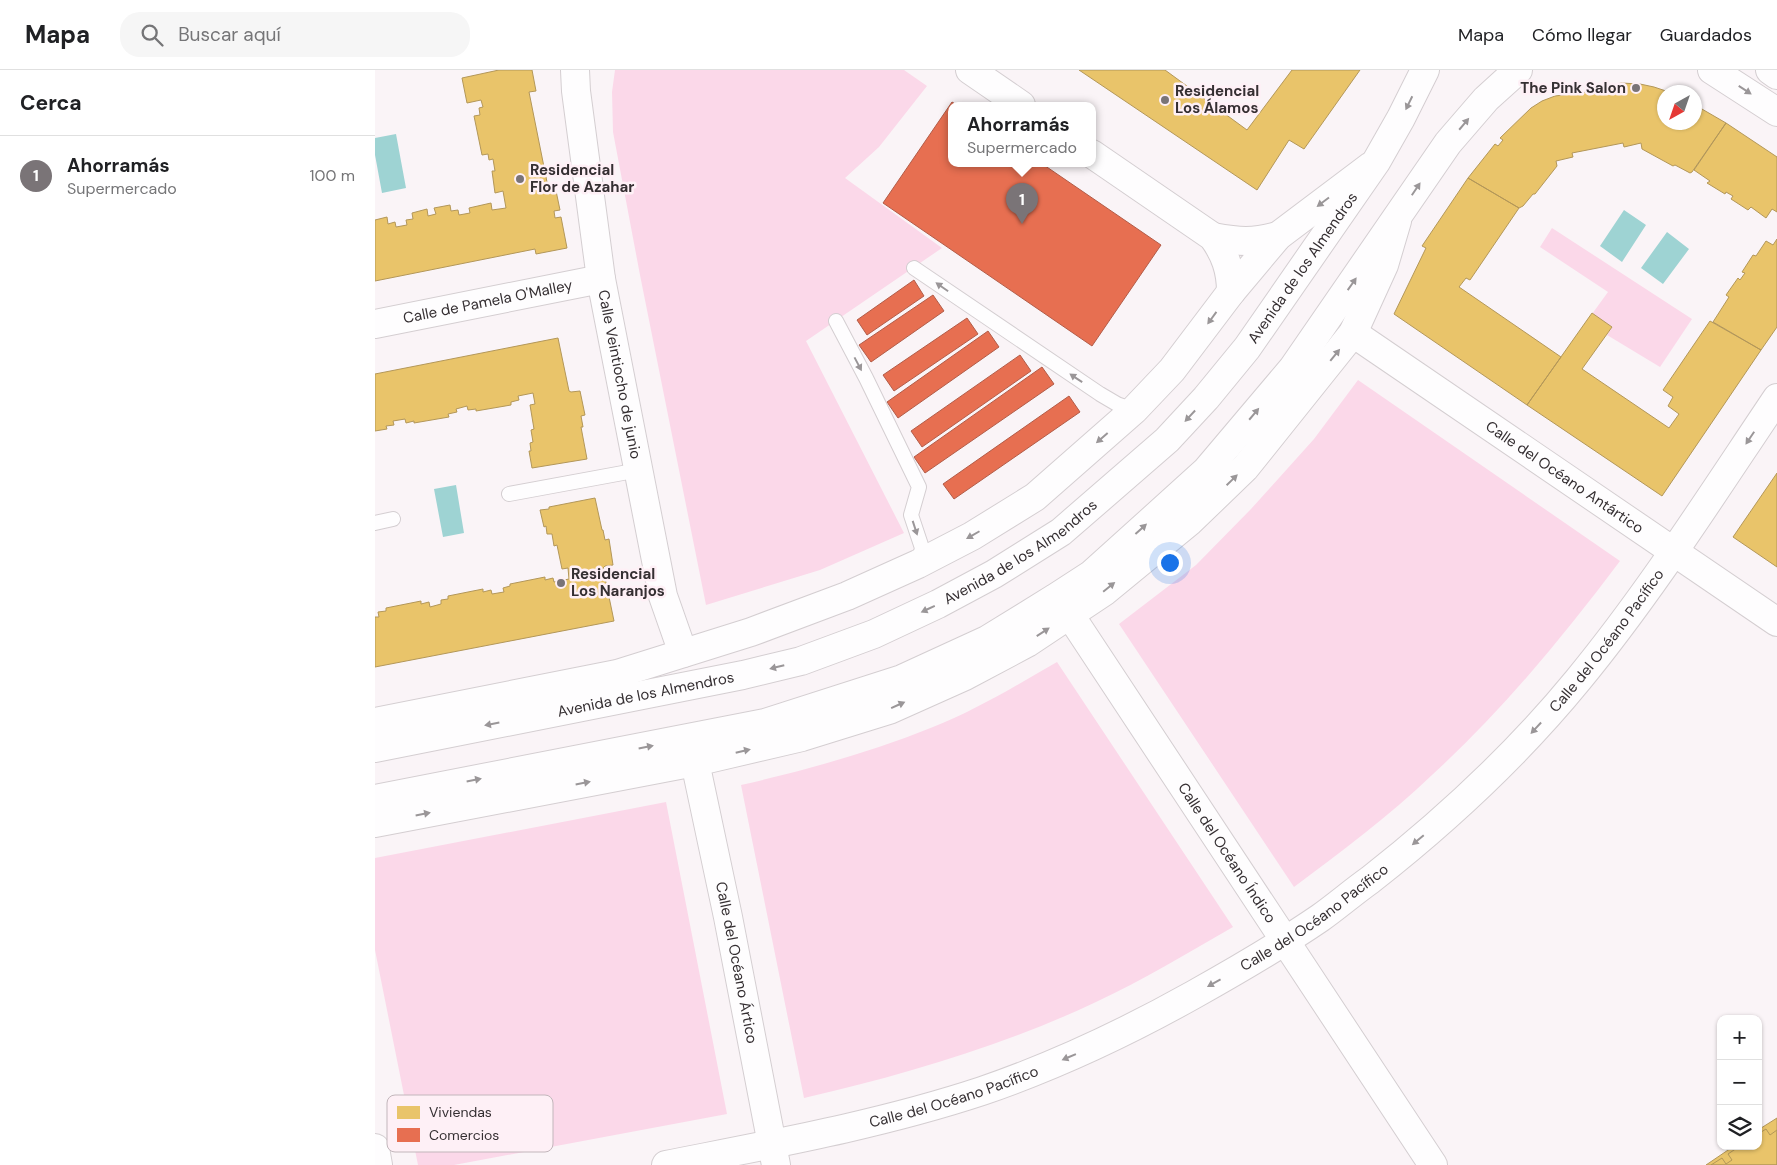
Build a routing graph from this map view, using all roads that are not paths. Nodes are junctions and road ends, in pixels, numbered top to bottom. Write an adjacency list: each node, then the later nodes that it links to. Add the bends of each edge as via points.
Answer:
1 (970, 70): 8 (street)
2 (1425, 70): 11 (street, Avenida de los Almendros, one-way to 11)
3 (1518, 70): 12 (street, one-way to 3, via 1448,143 1486,99)
4 (1712, 70): 9 (street, one-way to 9)
5 (1770, 70): 6 (street)
6 (1777, 75)
7 (579, 77): 16 (street, Calle Veintiocho de junio)
8 (1017, 102)
9 (1777, 112)
10 (1096, 157): 14 (street)
11 (1376, 162): 13 (street, Avenida de los Almendros, one-way to 13); 36 (street, Avenida de los Almendros, one-way to 36, via 1247,348 1206,398 1167,440 1061,532 939,604 874,634 801,661)
12 (1398, 216): 20 (street, via 1384,266); 32 (street, one-way to 12, via 987,640 1092,574 1206,471 1293,368)
13 (1278, 236): 14 (street, via 1256,242); 17 (street, Avenida de los Almendros)
14 (1213, 237): 17 (street, via 1224,252 1231,277)
15 (914, 268): 22 (lane, one-way to 15, via 1100,394)
16 (601, 279): 19 (street, Calle de Pamela O'Malley); 23 (street, Calle Veintiocho de junio)
17 (1231, 292): 22 (street, Avenida de los Almendros, one-way to 22, via 1172,370)
18 (836, 321): 28 (lane, one-way to 28, via 919,487 911,515 922,548)
19 (375, 324)
20 (1353, 333): 27 (street, Calle del Océano Antártico); 29 (street, one-way to 20, via 1105,591 1189,522 1245,468)
21 (1777, 398): 27 (street, Calle del Océano Pacífico, one-way to 27)
22 (1133, 410): 28 (street, Avenida de los Almendros, one-way to 28, via 1035,497 972,536)
23 (639, 470): 24 (lane); 31 (street, Calle Veintiocho de junio, via 663,596)
24 (509, 494)
25 (393, 519): 26 (lane)
26 (375, 523)
27 (1673, 551): 30 (street, Calle del Océano Antártico); 45 (street, Calle del Océano Pacífico, one-way to 45, via 1576,682 1484,781 1390,864)
28 (918, 564): 31 (street, Avenida de los Almendros, via 769,626)
29 (1069, 615): 33 (street, one-way to 29, via 1027,643); 45 (street, Calle del Océano Índico)
30 (1777, 622)
31 (683, 652): 34 (street, Avenida de los Almendros, via 617,674)
32 (942, 660): 33 (street); 35 (street, via 902,679)
33 (983, 666): 38 (street, one-way to 33, via 889,710)
34 (551, 687): 36 (street, Avenida de los Almendros); 37 (street, Avenida de los Almendros)
35 (835, 701): 38 (street); 41 (street, one-way to 35, via 765,723)
36 (520, 719): 39 (street, Avenida de los Almendros, one-way to 39)
37 (375, 722)
38 (812, 734): 40 (street, one-way to 38)
39 (375, 748)
40 (695, 762): 42 (street, one-way to 40); 47 (street, Calle del Océano Ártico)
41 (512, 773): 42 (street); 43 (street, one-way to 41)
42 (556, 788): 44 (street, one-way to 42)
43 (375, 799)
44 (375, 823)
45 (1285, 941): 47 (street, Calle del Océano Pacífico, one-way to 47, via 1107,1041 983,1090); 50 (street, Calle del Océano Índico)
46 (375, 1148): 48 (street)
47 (775, 1155): 49 (street, Calle del Océano Pacífico)
48 (378, 1165)
49 (666, 1165)
50 (1433, 1165)

